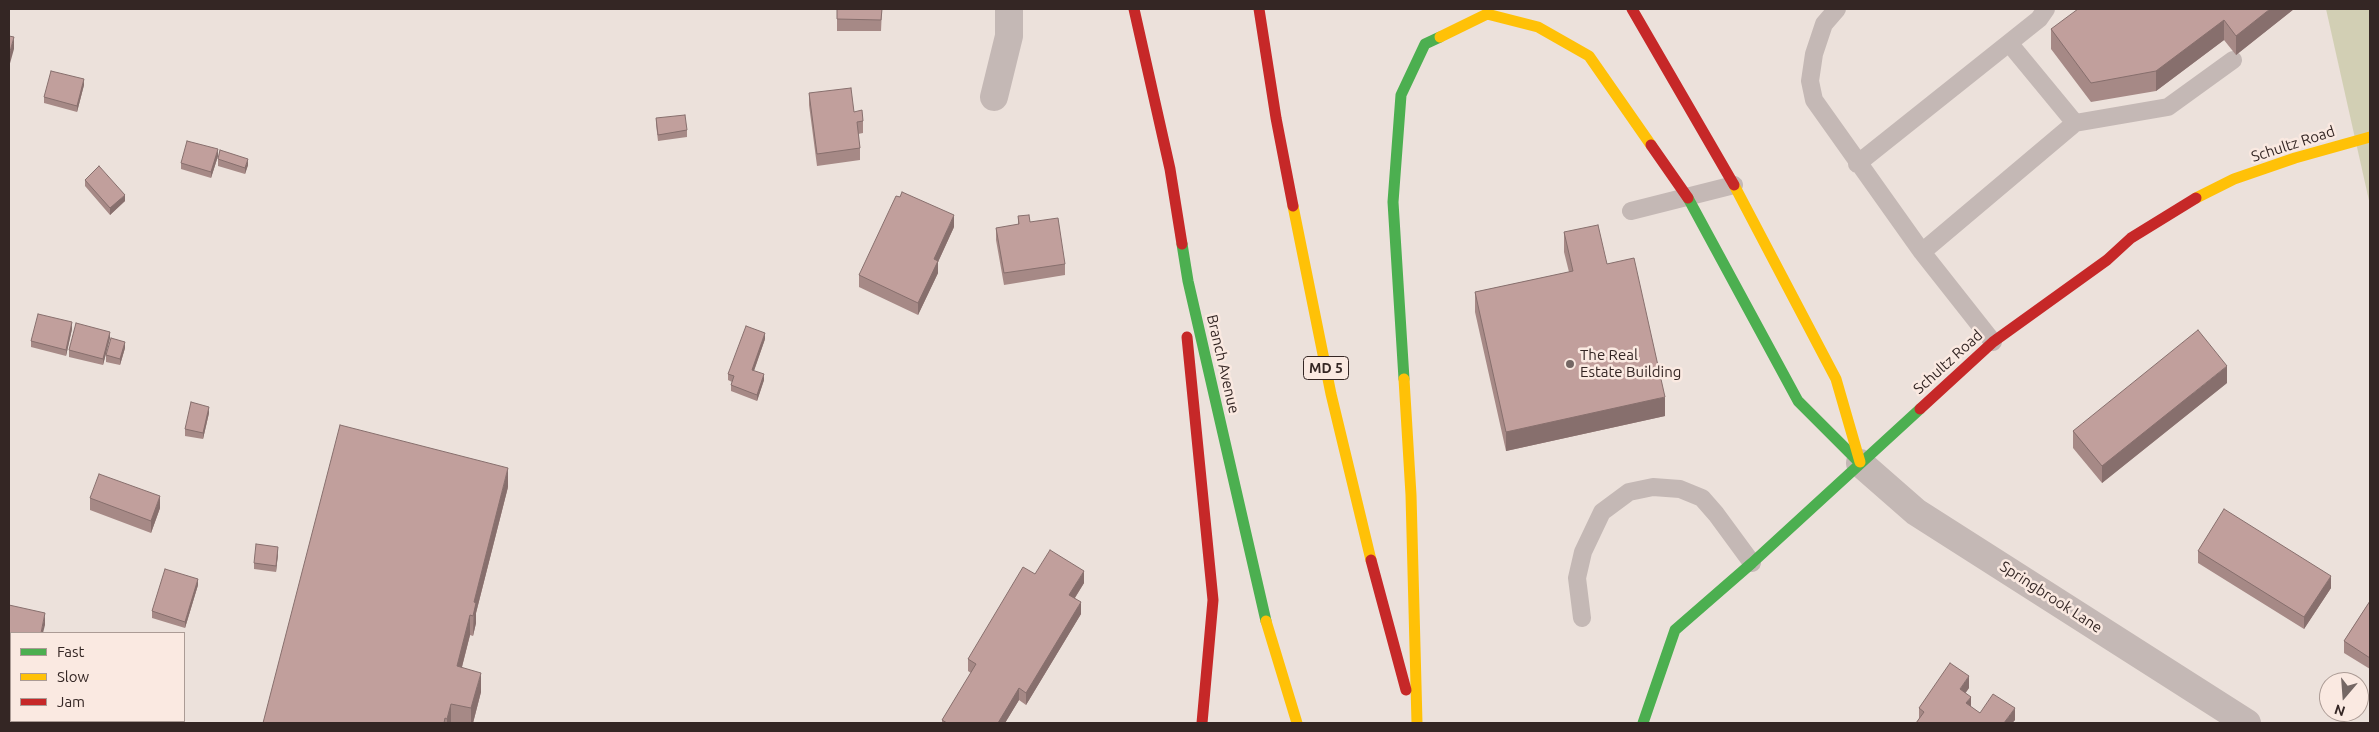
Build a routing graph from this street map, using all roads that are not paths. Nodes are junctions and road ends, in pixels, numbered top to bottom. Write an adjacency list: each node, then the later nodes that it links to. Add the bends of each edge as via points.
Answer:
1 (1009, 9): 9 (street, via 1009,36)
2 (1134, 9): 13 (main road, Branch Avenue)
3 (1259, 9): 24 (main road, MD 5, via 1276,118 1331,394 1376,579)
4 (1632, 9): 14 (main road)
5 (1837, 9): 12 (lane, via 1824,24 1814,54 1810,81 1814,100)
6 (2046, 9): 7 (lane, via 2039,19)
7 (2009, 43): 10 (lane); 12 (lane)
8 (2233, 60): 10 (lane, via 2168,107)
9 (994, 97)
10 (2076, 123): 17 (lane)
11 (2370, 137): 18 (main road, Schultz Road, via 2234,179 2180,207 2131,238 2107,260)
12 (1857, 164): 17 (lane)
13 (1170, 169): 22 (main road, via 1213,600); 23 (main road, Branch Avenue, via 1188,281 1264,615)
14 (1734, 185): 15 (lane); 19 (main road, via 1836,379)
15 (1688, 198): 16 (lane); 19 (main road, via 1798,401); 24 (main road, via 1589,56 1538,27 1487,14 1425,44 1401,95 1393,202 1412,495)
16 (1631, 211)
17 (1922, 252): 18 (lane)
18 (1993, 342): 19 (main road, Schultz Road)
19 (1860, 463): 20 (main road, Schultz Road); 26 (street, Springbrook Lane, via 1916,512)
20 (1752, 563): 21 (lane, via 1702,498 1680,489 1654,487 1630,492 1602,512 1583,552 1577,578); 25 (main road, Schultz Road, via 1675,630)
21 (1582, 618)
22 (1202, 723)
23 (1297, 723)
24 (1416, 723)
25 (1643, 723)
26 (2247, 723)

